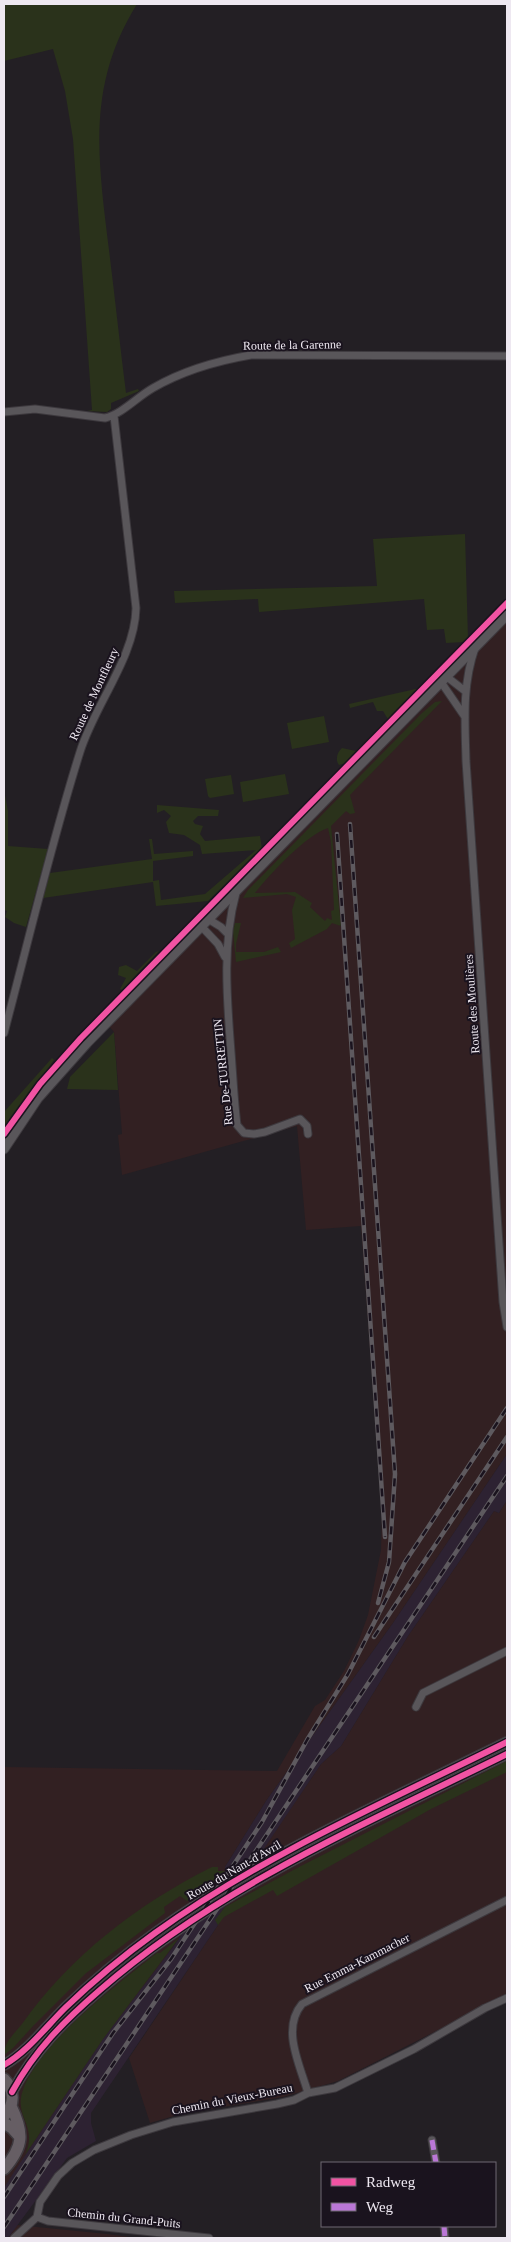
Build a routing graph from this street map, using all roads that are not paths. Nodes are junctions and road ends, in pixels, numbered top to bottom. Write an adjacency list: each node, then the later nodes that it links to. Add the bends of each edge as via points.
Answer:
1 (507, 356): 3 (street, Route de la Garenne, via 245,356 212,362 170,379 135,399)
2 (4, 412): 3 (street, via 35,409 105,418)
3 (114, 416): 14 (street, Route de Montfleury, via 136,608 135,628 80,751)
4 (507, 615): 5 (street)
5 (475, 648): 6 (street); 7 (street)
6 (444, 680): 7 (street); 8 (street); 9 (street)
7 (465, 691): 8 (street, Route des Moulières)
8 (465, 717): 17 (street, Route des Moulières)
9 (236, 890): 10 (street); 12 (street, Rue De-TURRETTIN)
10 (208, 919): 11 (street); 12 (street)
11 (201, 926): 13 (street, via 218,944); 16 (street, via 66,1065 38,1098)
12 (227, 933): 13 (street, Rue De-TURRETTIN)
13 (227, 960): 15 (street, Rue De-TURRETTIN, via 229,1025 239,1129 254,1134 300,1119 307,1126)
14 (4, 1033)
15 (308, 1134)
16 (4, 1149)
17 (505, 1292): 18 (street, Route des Moulières, via 503,1302)
18 (507, 1327)
19 (507, 1651): 20 (street, via 423,1693)
20 (416, 1707)
21 (507, 1742): 25 (main road, Route du Nant-d'Avril, via 275,1859 188,1910 106,1971)
22 (507, 1754): 27 (main road, Route du Nant-d'Avril, via 278,1869 184,1925 134,1962 71,2016 39,2049)
23 (507, 1900): 28 (street, Rue Emma-Kammacher, via 302,2004 296,2010 291,2027)
24 (507, 1998): 28 (street, Chemin du Vieux-Bureau, via 354,2080)
25 (4, 2065)
26 (4, 2079): 27 (main road)
27 (12, 2092): 29 (main road)
28 (308, 2093): 36 (street, Chemin du Vieux-Bureau, via 286,2102 154,2127 94,2150 58,2176 40,2202)
29 (11, 2106): 30 (main road); 32 (main road, via 20,2124)
30 (4, 2116)
31 (4, 2123): 32 (main road)
32 (20, 2137): 35 (main road, via 17,2152)
33 (432, 2140): 34 (street)
34 (436, 2162)
35 (4, 2169)
36 (37, 2217): 37 (street); 38 (street, Chemin du Grand-Puits, via 48,2221)
37 (14, 2238)
38 (198, 2238): 39 (street, Chemin du Grand-Puits)
39 (209, 2238)

